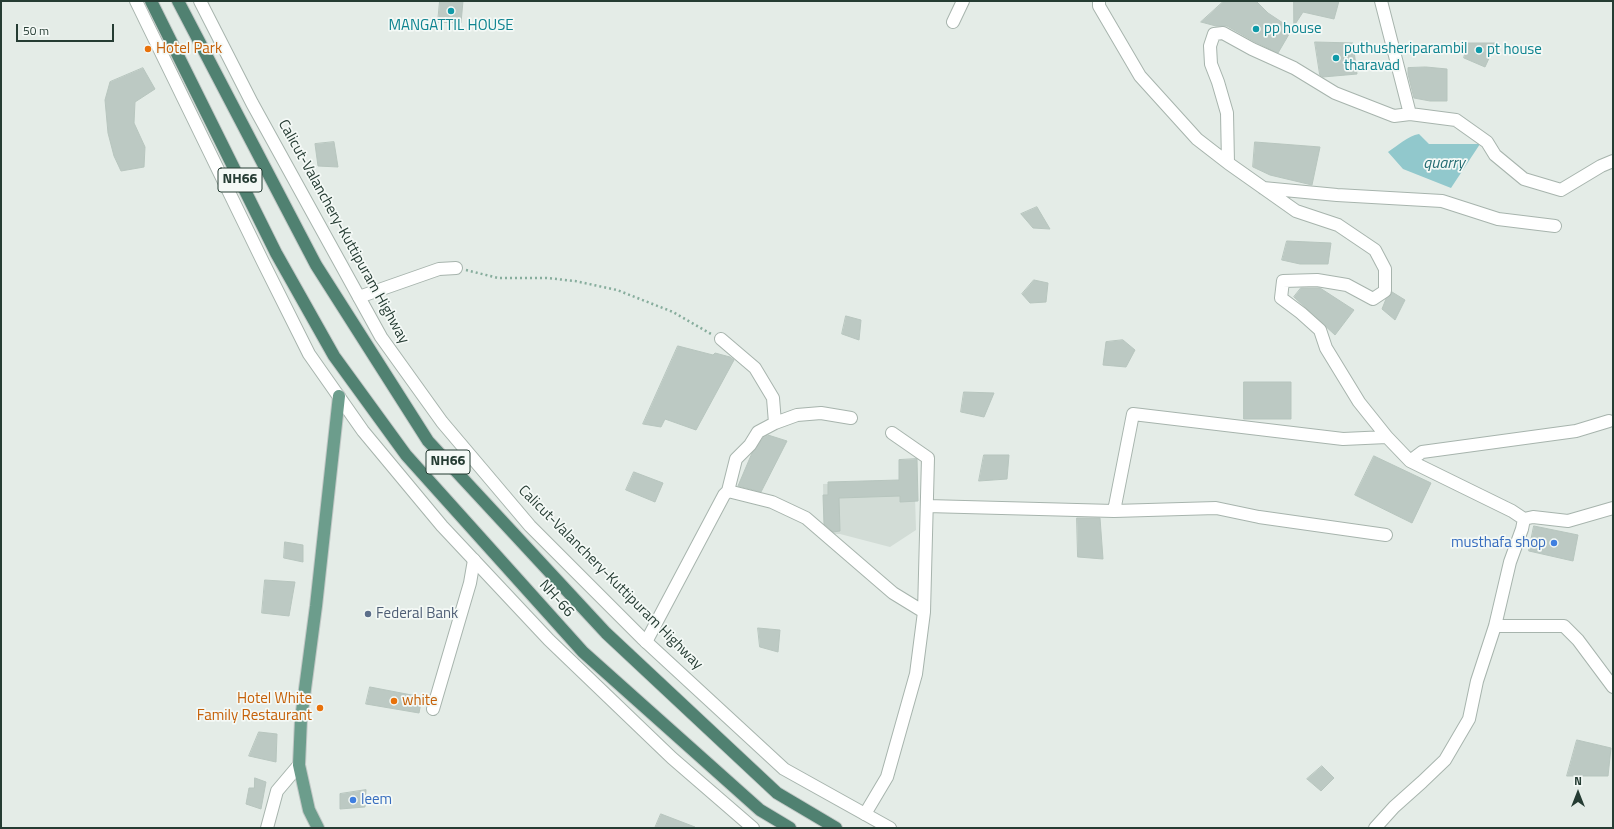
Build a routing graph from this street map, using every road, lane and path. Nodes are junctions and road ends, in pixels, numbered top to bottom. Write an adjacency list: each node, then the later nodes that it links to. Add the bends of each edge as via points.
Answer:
1 (136, 1): 17 (street, NH66, via 302,340)
2 (150, 1): 41 (highway, NH-66 / NH66, via 276,253 334,356 406,455 583,652 760,810)
3 (178, 1): 42 (highway, NH66, via 316,265 428,441 606,633 776,793)
4 (200, 1): 15 (street, Calicut-Valanchery-Kuttipuram Highway / NH66, via 252,103)
5 (963, 1): 8 (street)
6 (1099, 1): 11 (street, via 1099,6 1140,76 1198,139)
7 (1381, 1): 9 (street)
8 (953, 22)
9 (1410, 114): 10 (street, via 1456,120 1487,142 1495,155 1524,179 1561,190); 11 (street, via 1394,116 1335,92 1294,68 1223,33 1214,34 1210,46 1211,64 1227,113)
10 (1613, 161)
11 (1228, 163): 12 (street)
12 (1262, 188): 13 (street, via 1442,201 1498,220); 22 (street, via 1296,211 1338,225 1376,250 1385,269 1385,291 1373,299 1347,286 1316,280 1283,281 1281,298 1320,330 1326,348 1359,402)
13 (1554, 226)
14 (456, 268): 15 (street, via 440,269); 16 (path, via 498,278 568,280 617,290 673,312)
15 (359, 297): 33 (street, Calicut-Valanchery-Kuttipuram Highway / NH66, via 381,337 442,422 530,526)
16 (721, 339): 20 (street, via 755,368 773,398)
17 (338, 396): 30 (street, NH66, via 363,431 442,526); 36 (main road, via 316,606 301,719)
18 (851, 418): 20 (street, via 821,413 797,415)
19 (1609, 421): 23 (street, via 1576,431 1422,452)
20 (775, 423): 24 (street, via 758,432 750,445 736,459)
21 (892, 433): 25 (street, via 928,458)
22 (1387, 437): 23 (street); 27 (street, via 1343,439 1133,414)
23 (1410, 461): 28 (street)
24 (728, 491): 31 (street, via 772,502 806,518 893,593); 33 (street)
25 (927, 506): 27 (street); 31 (street)
26 (1613, 508): 28 (street, via 1568,521 1534,517)
27 (1114, 511): 29 (street, via 1216,508 1259,517)
28 (1524, 519): 32 (street, via 1510,562)
29 (1386, 535)
30 (474, 560): 35 (street, via 470,583); 40 (street, NH66, via 549,640 672,758)
31 (924, 612): 37 (street, via 916,674 887,777)
32 (1495, 626): 34 (street, via 1564,626 1578,640); 44 (street, via 1477,681 1469,719 1445,760)
33 (646, 642): 37 (street, Calicut-Valanchery-Kuttipuram Highway / NH66, via 784,769)
34 (1613, 687)
35 (433, 709)
36 (299, 765): 38 (street, via 277,790); 39 (main road, via 309,810)
37 (865, 814): 43 (street, Calicut-Valanchery-Kuttipuram Highway / NH66)
38 (267, 828)
39 (318, 828)
40 (753, 828)
41 (790, 828)
42 (836, 828)
43 (890, 828)
44 (1375, 828)

